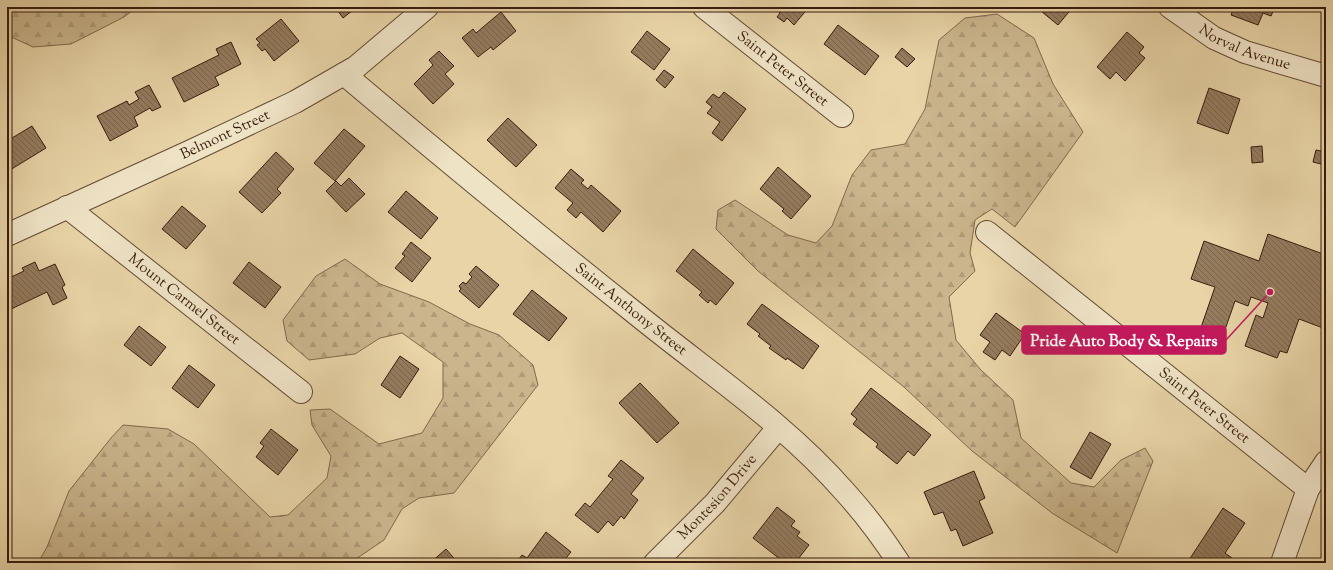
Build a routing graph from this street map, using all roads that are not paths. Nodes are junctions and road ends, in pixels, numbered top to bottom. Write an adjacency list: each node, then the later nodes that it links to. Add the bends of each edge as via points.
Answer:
1 (427, 7): 4 (street, Belmont Street)
2 (704, 7): 6 (street, Saint Peter Street)
3 (1170, 7): 5 (street, Norval Avenue, via 1220,41 1245,52)
4 (344, 74): 7 (street, Belmont Street, via 295,102); 11 (street, Saint Anthony Street, via 456,168)
5 (1326, 76)
6 (842, 116)
7 (67, 207): 9 (street, Belmont Street); 10 (street, Mount Carmel Street)
8 (987, 232): 13 (street, Saint Peter Street)
9 (7, 235)
10 (301, 392)
11 (778, 428): 14 (street, Montesion Drive, via 715,503); 15 (street, Saint Anthony Street, via 845,491 881,535)
12 (1326, 462): 13 (street)
13 (1308, 489): 16 (street)
14 (655, 563)
15 (899, 563)
16 (1282, 563)

